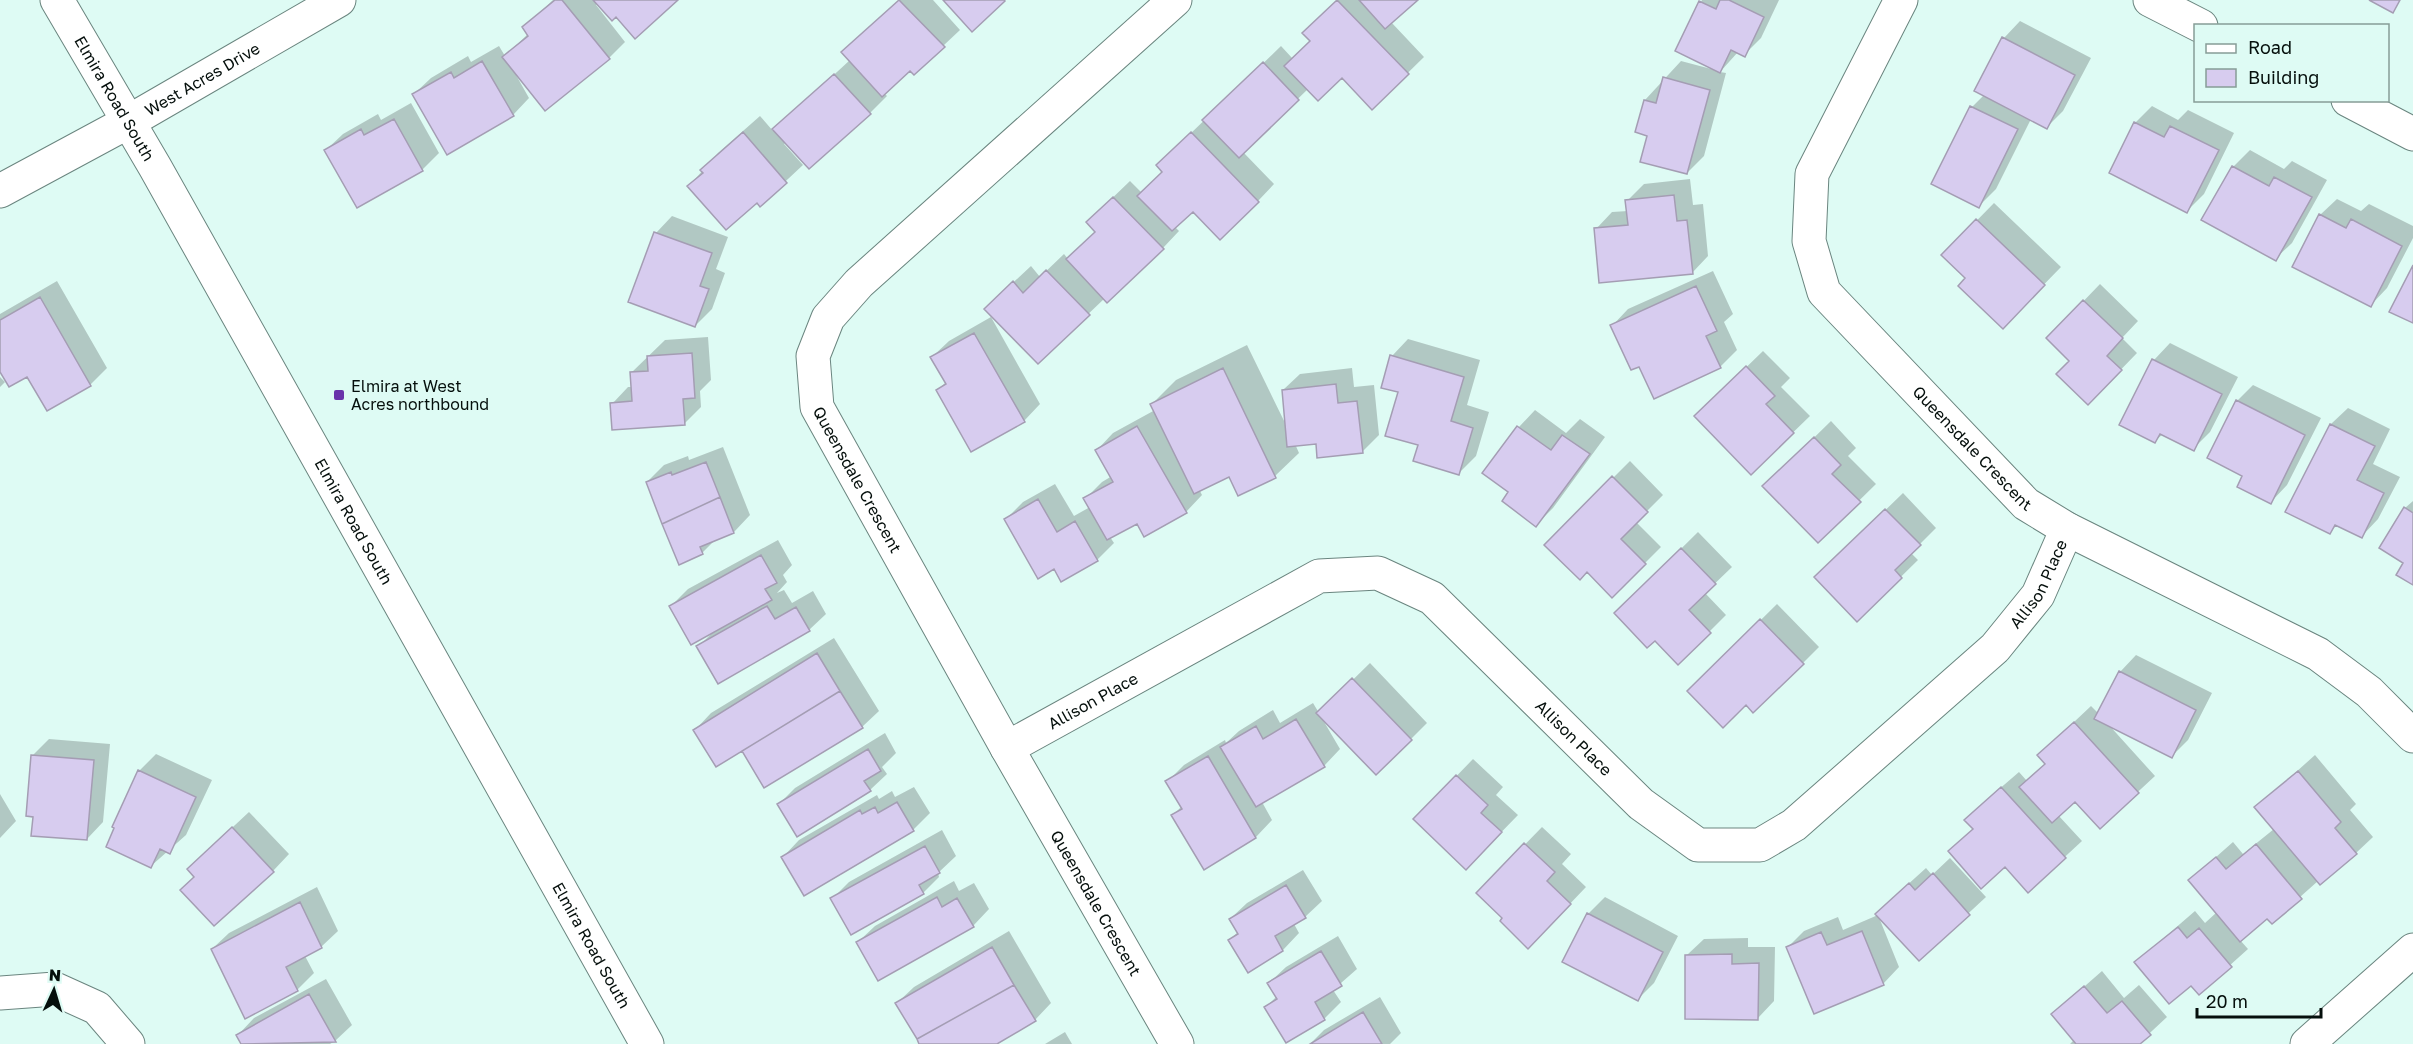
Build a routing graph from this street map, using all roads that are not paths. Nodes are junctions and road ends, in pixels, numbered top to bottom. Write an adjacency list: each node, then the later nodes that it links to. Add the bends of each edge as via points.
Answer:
1 (57, 0): 8 (street, Elmira Road South)
2 (339, 0): 8 (street, West Acres Drive)
3 (1175, 0): 13 (street, Queensdale Crescent, via 859,283 828,318 813,356 817,407)
4 (1901, 0): 11 (street, Queensdale Crescent, via 1812,174 1809,241 1824,292 2026,504)
5 (2150, 0): 6 (street)
6 (2197, 24)
7 (2352, 102): 9 (street)
8 (128, 122): 10 (street, West Acres Drive); 17 (street, Elmira Road South)
9 (2413, 134)
10 (0, 191)
11 (2067, 529): 12 (street, Queensdale Crescent, via 2318,654 2369,693); 13 (street, Allison Place, via 2038,595 1995,648 1794,825 1760,845 1698,845 1641,804 1432,598 1378,573 1319,576)
12 (2413, 736)
13 (1007, 748): 18 (street, Queensdale Crescent)
14 (2413, 950): 19 (street)
15 (0, 993): 16 (street, via 55,989 97,1008)
16 (128, 1044)
17 (647, 1044)
18 (1177, 1044)
19 (2307, 1044)

